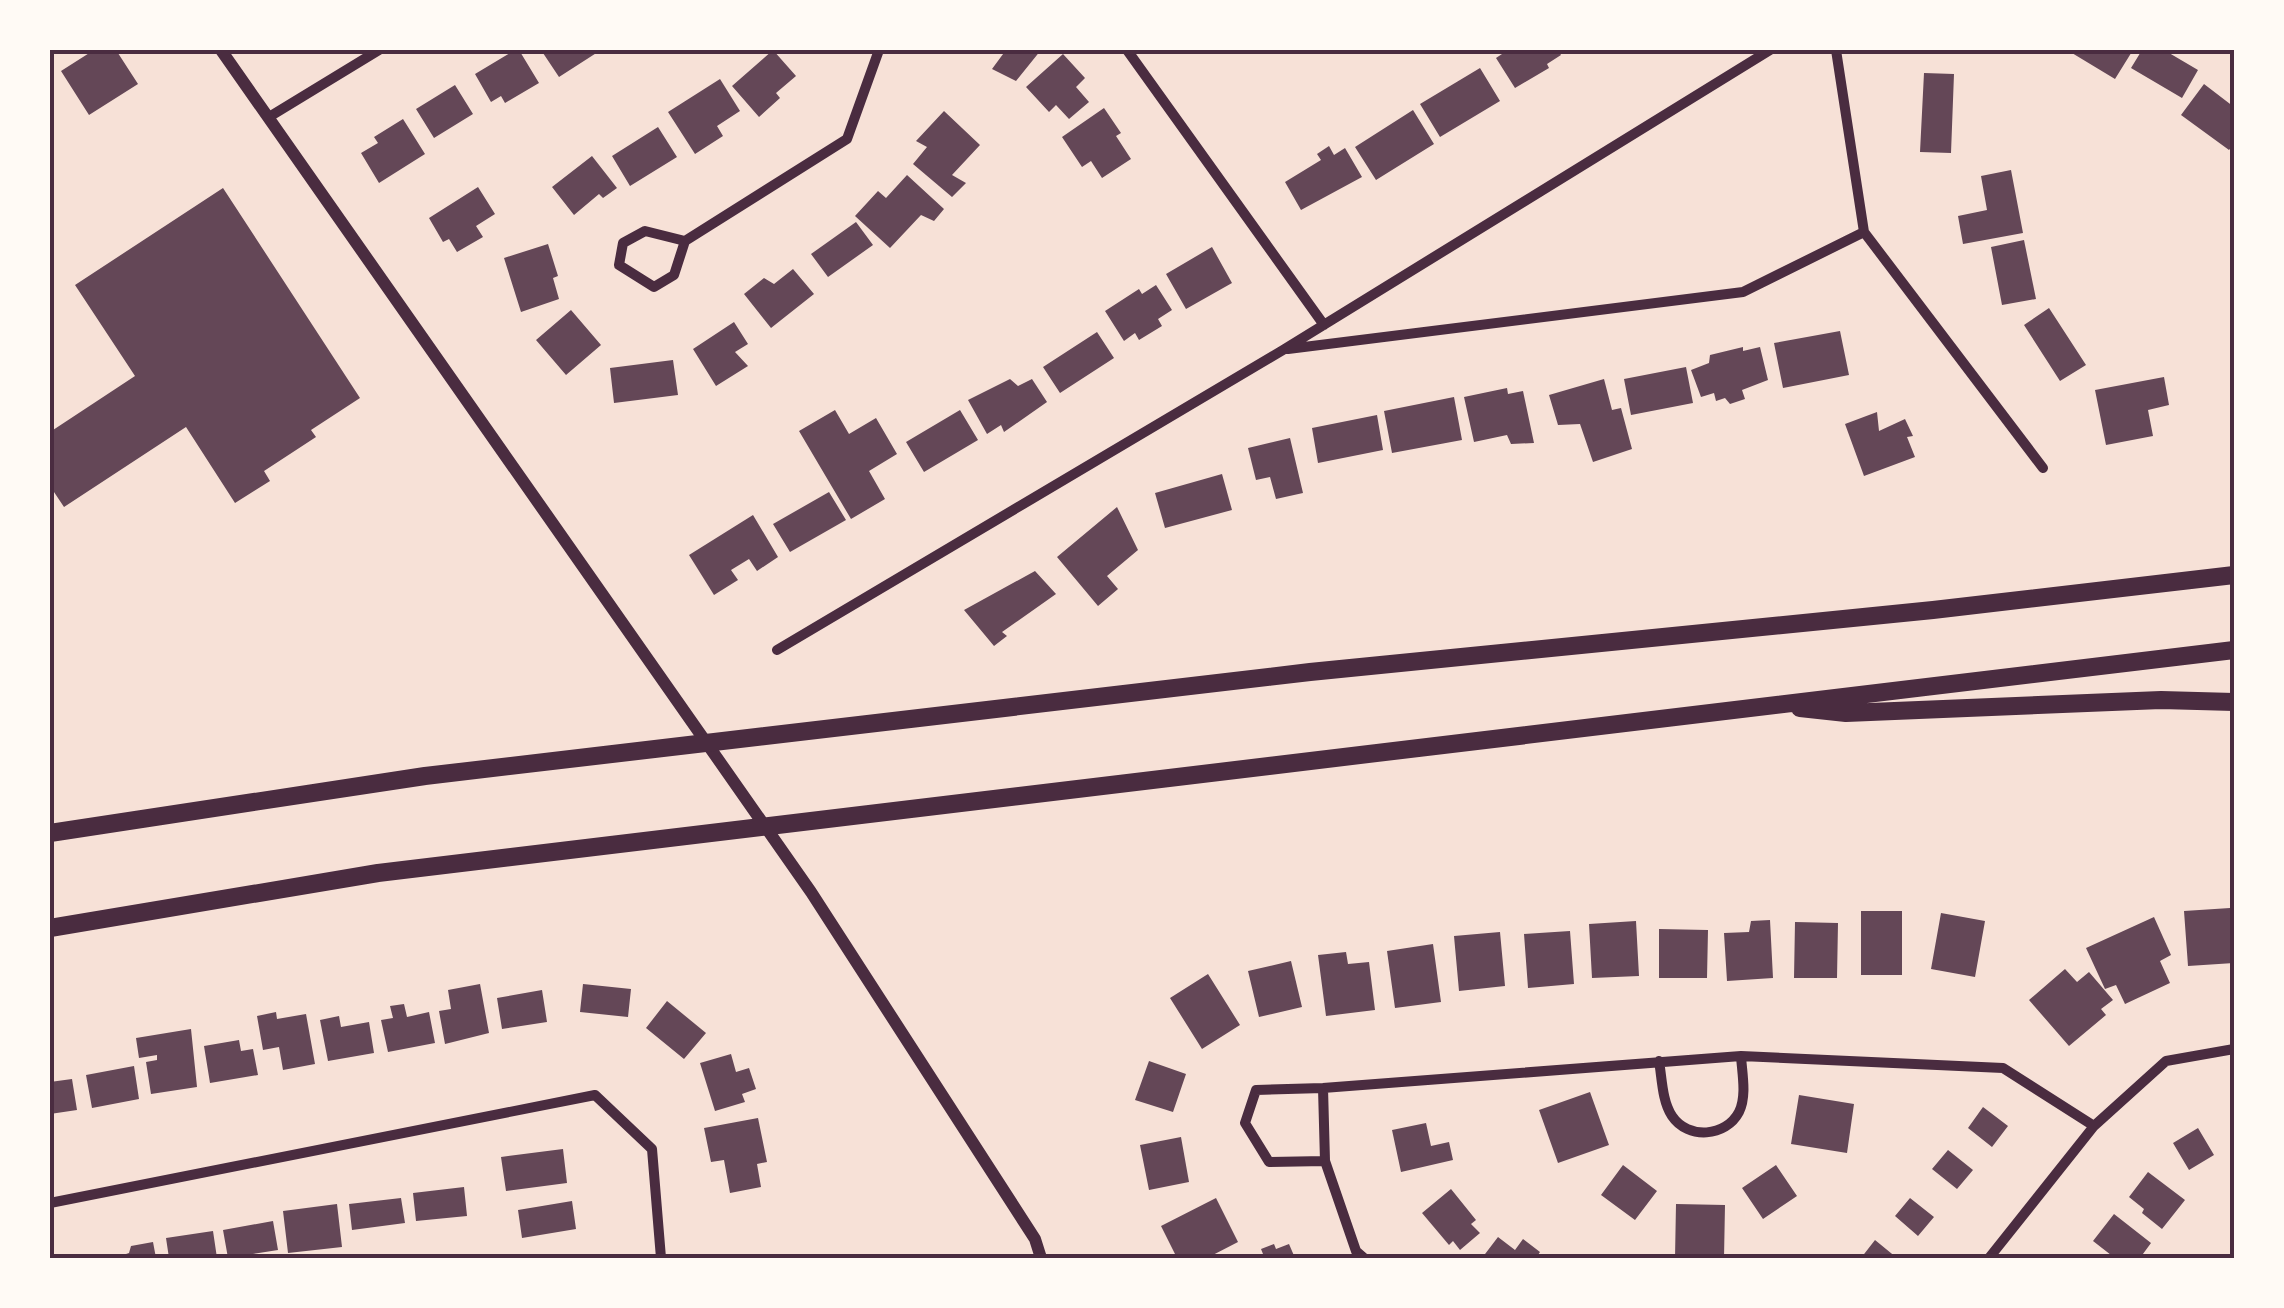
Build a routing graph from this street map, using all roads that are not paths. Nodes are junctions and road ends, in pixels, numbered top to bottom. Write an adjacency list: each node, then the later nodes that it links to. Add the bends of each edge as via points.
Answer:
1 (221, 50): 7 (street)
2 (379, 50): 7 (street)
3 (879, 50): 9 (street, via 847,139)
4 (1127, 50): 10 (street)
5 (1770, 50): 10 (street)
6 (1836, 50): 8 (street)
7 (268, 117): 28 (street, via 812,892)
8 (1864, 232): 11 (street, via 1743,292); 12 (street)
9 (685, 241): 9 (street, via 644,231 623,243 619,265 654,287 674,275)
10 (1324, 325): 11 (street)
11 (1282, 350): 14 (street)
12 (2043, 468)
13 (2234, 575): 18 (highway, via 1310,672 543,762)
14 (777, 650)
15 (2234, 650): 17 (highway)
16 (2234, 702): 17 (highway, via 1846,713)
17 (1764, 705): 19 (highway, via 378,873)
18 (50, 833)
19 (50, 928)
20 (2234, 1049): 24 (street, via 2166,1061)
21 (1742, 1056): 22 (street); 22 (street, via 1740,1111 1707,1133 1681,1126 1672,1115); 24 (street, via 2003,1068)
22 (1659, 1061): 23 (street)
23 (1323, 1088): 25 (street); 25 (street, via 1256,1090 1245,1123 1269,1162)
24 (2094, 1126): 30 (street)
25 (1325, 1161): 29 (street)
26 (50, 1203): 27 (street, via 595,1094 652,1148)
27 (661, 1258)
28 (1041, 1258)
29 (1364, 1258)
30 (1989, 1258)

